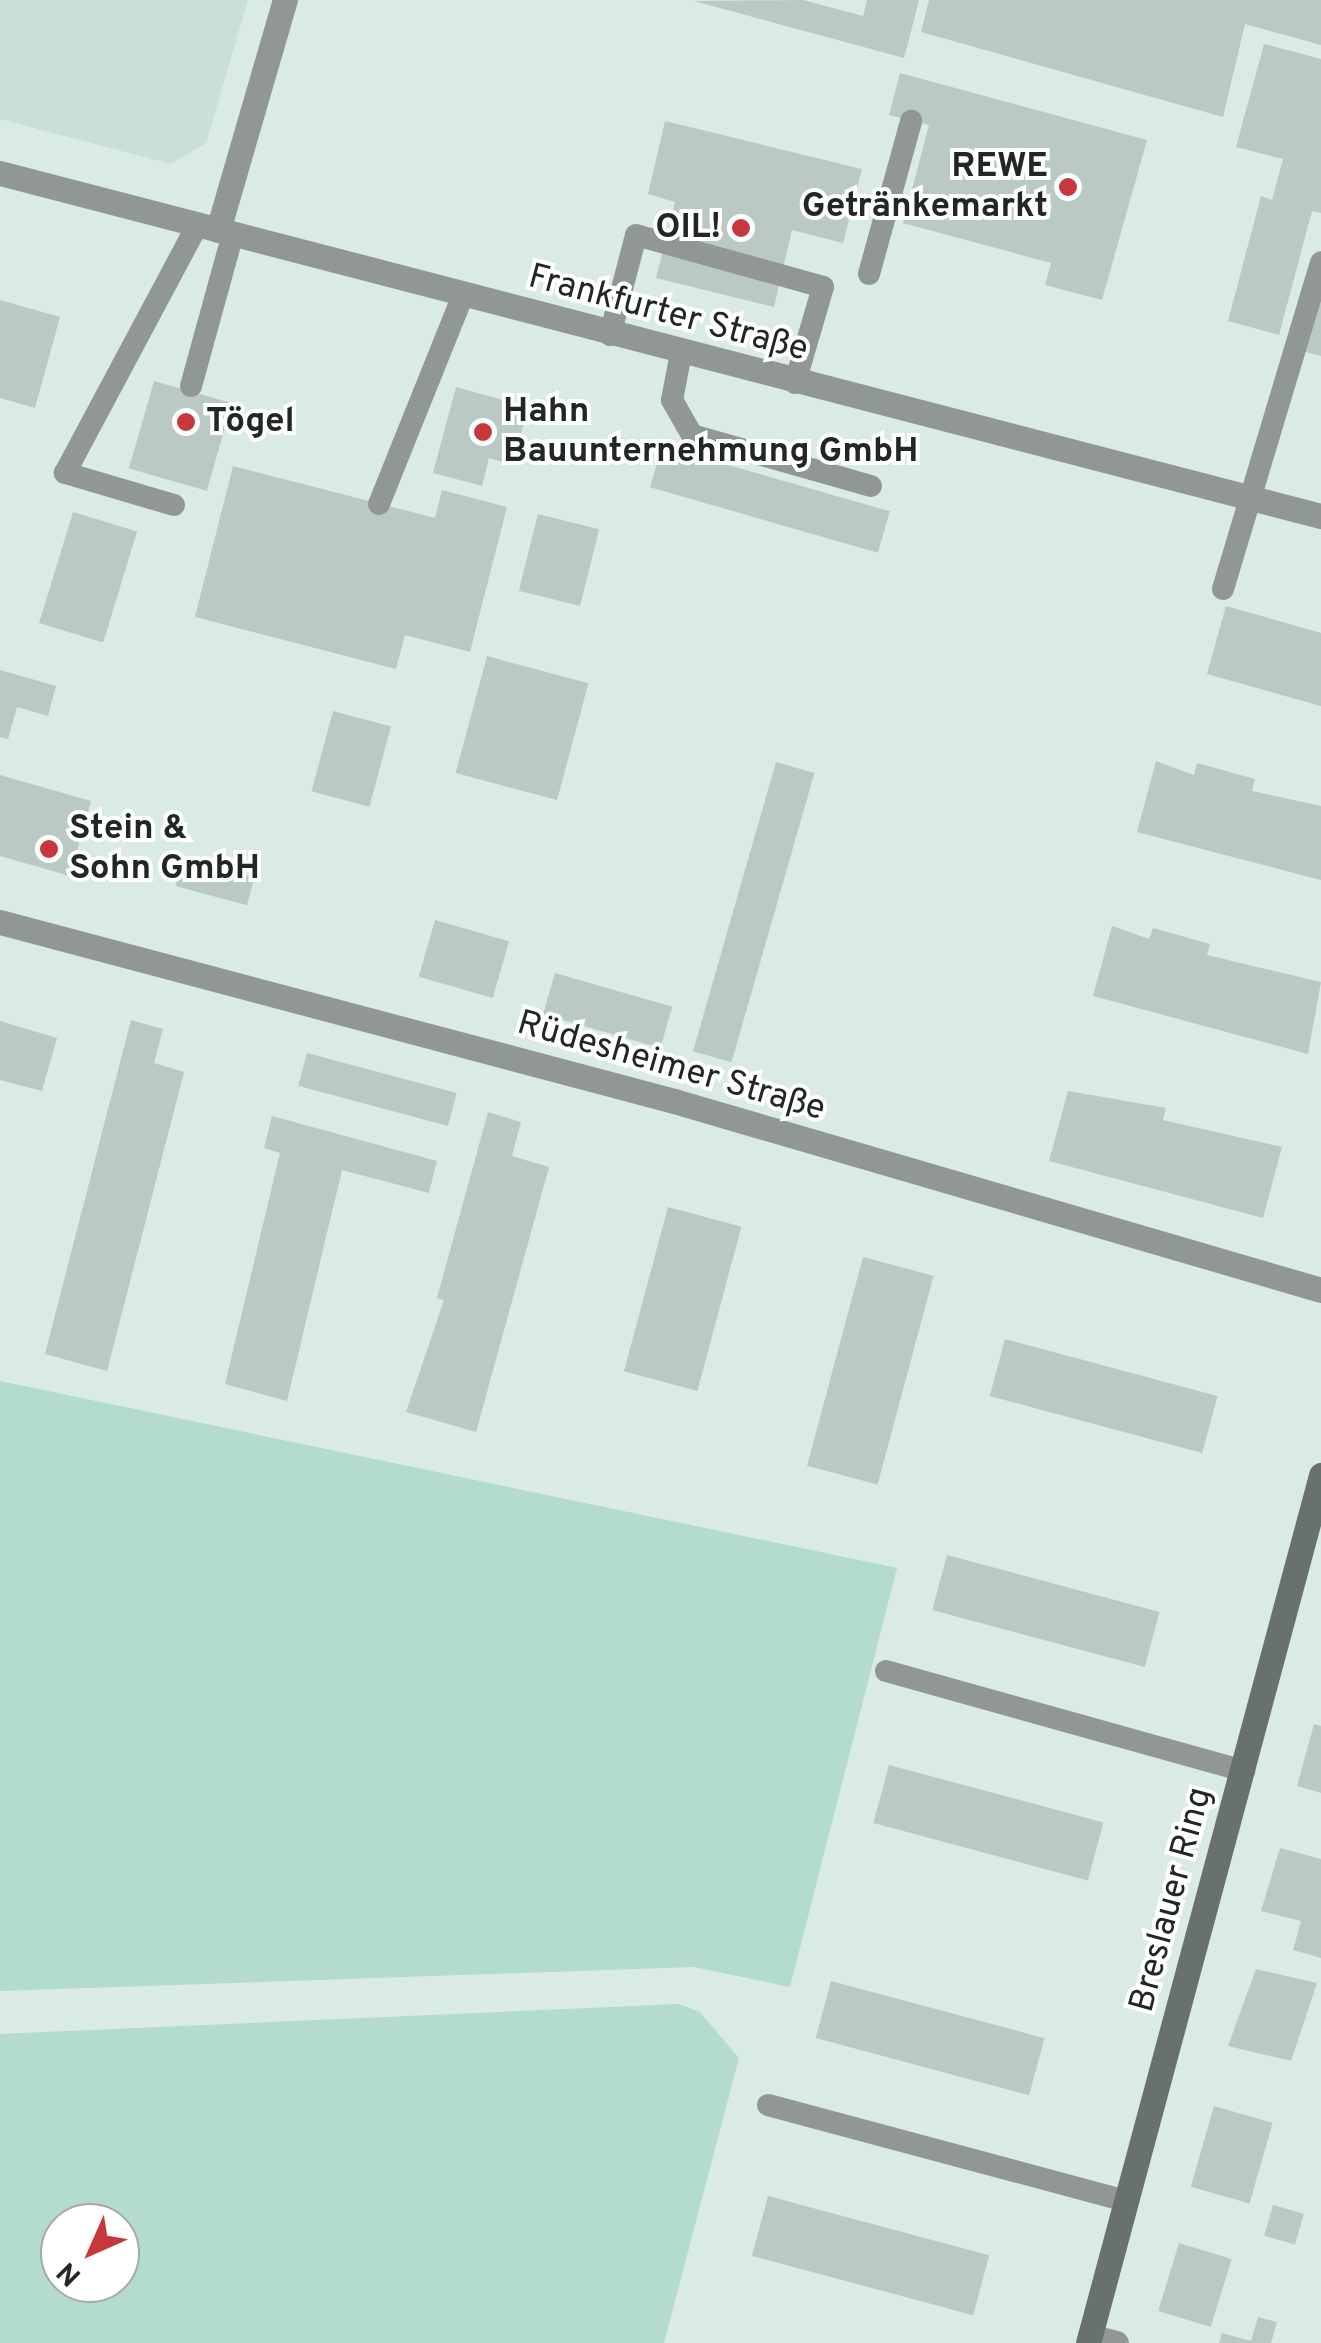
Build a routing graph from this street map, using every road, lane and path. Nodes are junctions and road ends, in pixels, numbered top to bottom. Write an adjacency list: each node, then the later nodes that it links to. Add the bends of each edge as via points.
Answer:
1 (285, 0): 4 (street)
2 (911, 120): 6 (lane)
3 (0, 173): 4 (street, Frankfurter Straße)
4 (216, 229): 7 (street, Frankfurter Straße); 11 (lane); 15 (lane, via 65,472)
5 (1321, 262): 13 (lane)
6 (868, 274)
7 (463, 294): 8 (street, Frankfurter Straße); 14 (lane)
8 (610, 335): 9 (street, Frankfurter Straße); 10 (lane, via 636,235 823,286)
9 (681, 353): 10 (street, Frankfurter Straße); 12 (lane, via 672,400 692,435)
10 (795, 383): 13 (street, Frankfurter Straße)
11 (191, 386)
12 (870, 486)
13 (1247, 499): 16 (street, Frankfurter Straße); 17 (lane)
14 (379, 504)
15 (174, 506)
16 (1321, 516)
17 (1223, 590)
18 (0, 922): 19 (street, Rüdesheimer Straße, via 674,1101)
19 (1321, 1290)
20 (1321, 1475): 22 (main road, Breslauer Ring)
21 (886, 1672): 22 (lane)
22 (1244, 1772): 24 (main road, Breslauer Ring)
23 (768, 2104): 24 (lane)
24 (1126, 2201): 25 (main road, Breslauer Ring)
25 (1089, 2339): 26 (street)
26 (1116, 2343)

